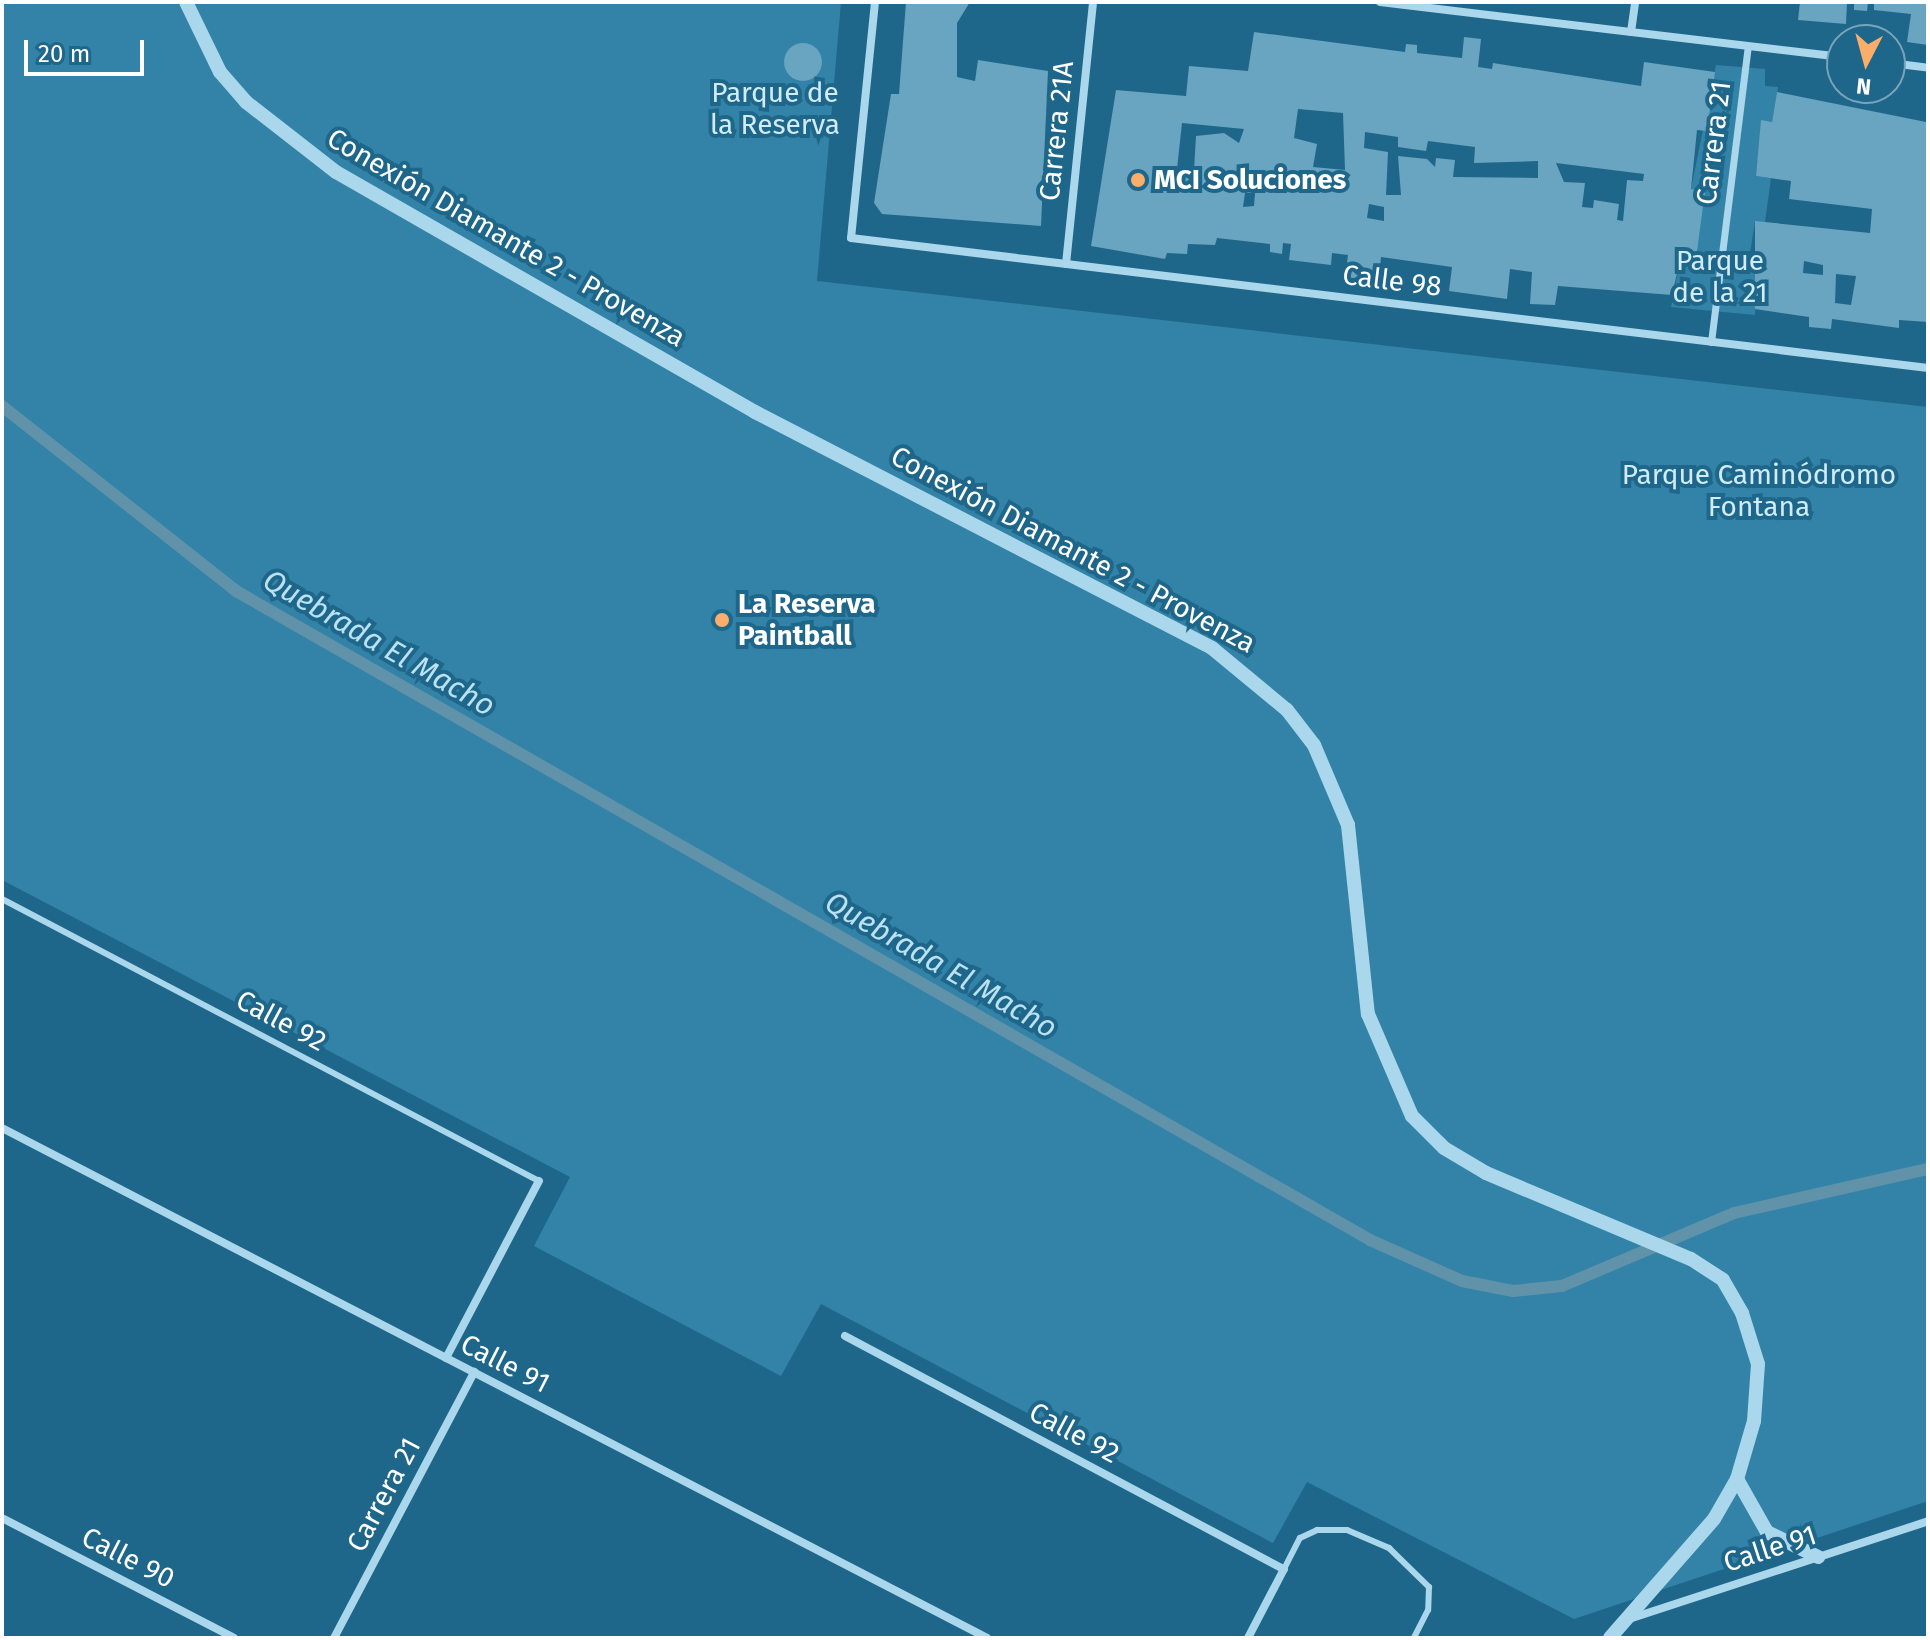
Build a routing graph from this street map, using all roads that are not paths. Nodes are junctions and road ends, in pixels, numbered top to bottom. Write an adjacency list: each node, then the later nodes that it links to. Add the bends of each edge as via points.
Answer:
1 (186, 2): 20 (street, Conexión Diamante 2 - Provenza, via 220,72 246,102 336,172 721,394 1254,677 1314,745 1348,825 1368,1014 1412,1116 1444,1148 1486,1173 1635,1232 1723,1280 1758,1364 1754,1421)
2 (875, 2): 11 (street, Calle 98, via 851,238)
3 (1093, 2): 11 (street, Carrera 21A)
4 (1380, 2): 6 (street)
5 (1635, 2): 6 (street)
6 (1631, 32): 7 (street)
7 (1748, 46): 8 (street); 12 (street, Carrera 21)
8 (1826, 55)
9 (1906, 65): 10 (street)
10 (1928, 68)
11 (1066, 264): 12 (street, Calle 98)
12 (1711, 342): 13 (street, Calle 98)
13 (1928, 368)
14 (2, 899): 16 (lane, Calle 92)
15 (2, 1128): 18 (street, Calle 91)
16 (539, 1181): 18 (street)
17 (845, 1336): 24 (street, Calle 92)
18 (446, 1358): 19 (street, Calle 91)
19 (474, 1372): 27 (street, Carrera 21); 28 (street, Calle 91)
20 (1737, 1479): 23 (street, via 1767,1532); 25 (street, Conexión Diamante 2 - Provenza, via 1714,1519)
21 (2, 1518): 26 (street, Calle 90)
22 (1928, 1521): 23 (street, Calle 91)
23 (1818, 1557): 25 (street, Calle 91)
24 (1284, 1569): 29 (street); 30 (lane, via 1300,1538 1317,1530 1347,1530 1389,1548 1429,1587 1428,1610)
25 (1625, 1620): 31 (street, Conexión Diamante 2 - Provenza)
26 (234, 1638)
27 (334, 1638)
28 (987, 1638)
29 (1248, 1638)
30 (1414, 1638)
31 (1610, 1638)

